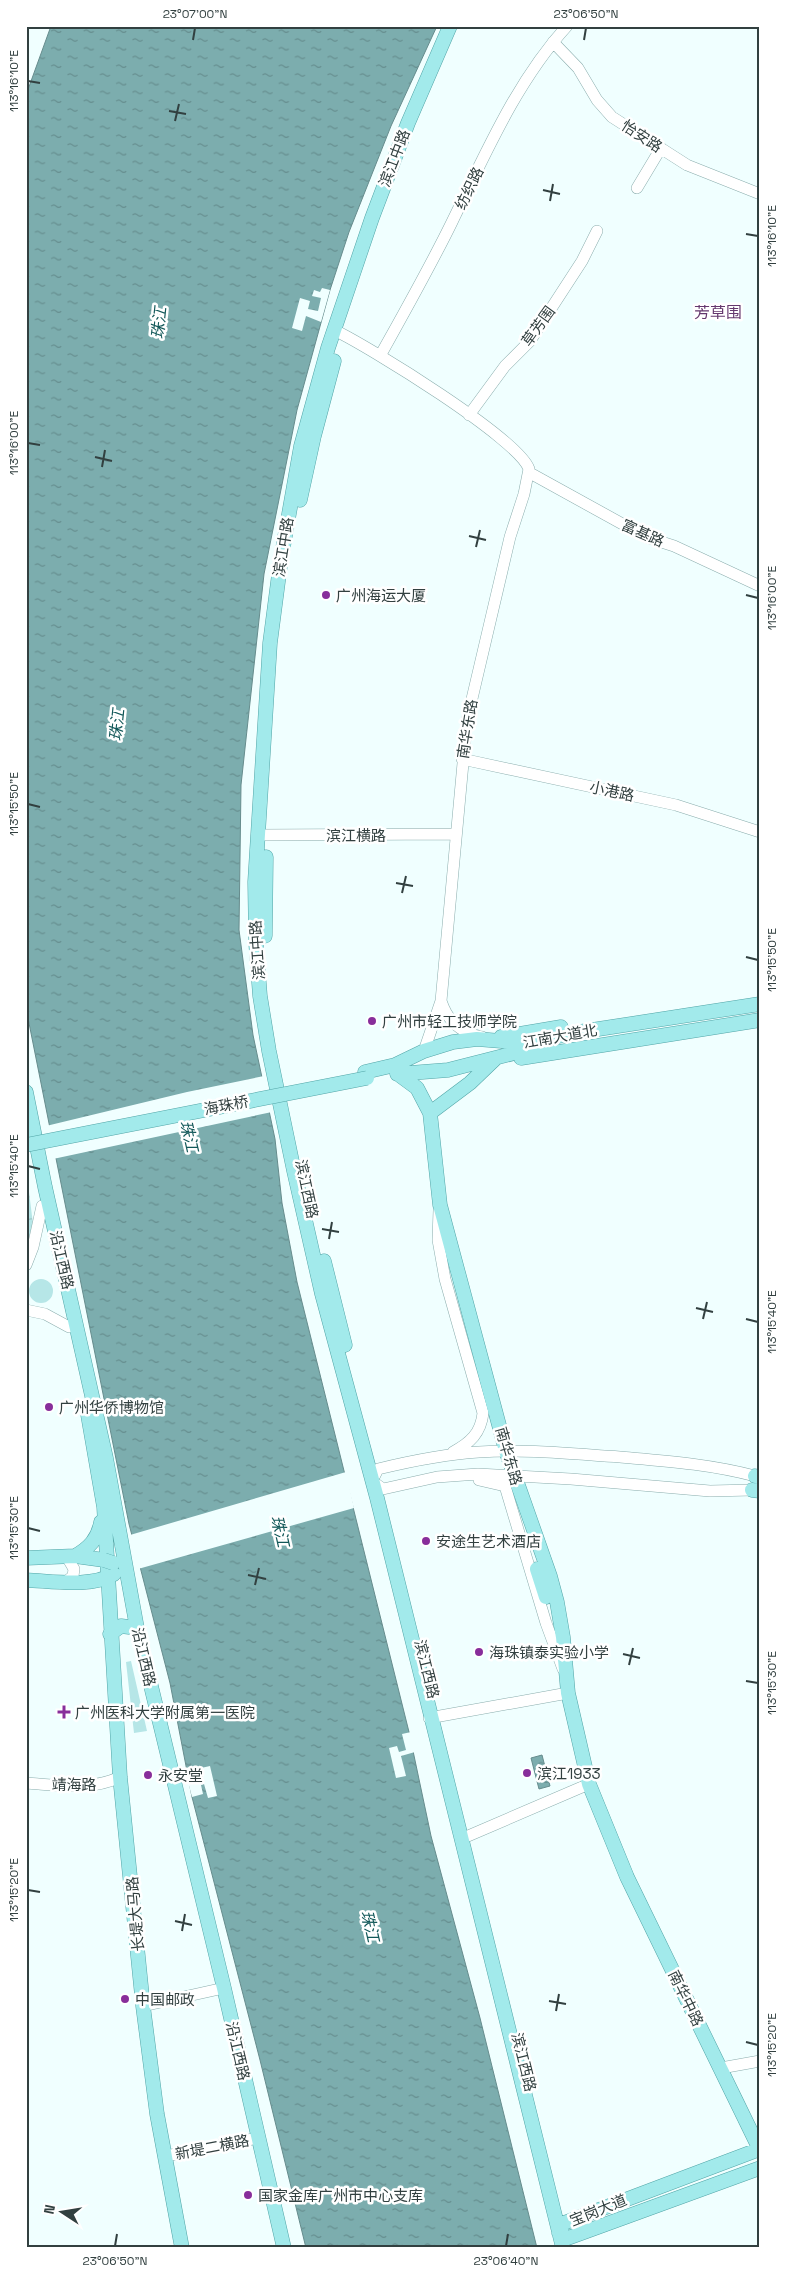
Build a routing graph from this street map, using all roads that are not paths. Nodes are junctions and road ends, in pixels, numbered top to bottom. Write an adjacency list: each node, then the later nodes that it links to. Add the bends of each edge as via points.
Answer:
1 (450, 26): 9 (main road, 滨江中路, via 397,150)
2 (460, 26): 9 (main road, 滨江中路, via 399,167)
3 (566, 26): 4 (street, 纺织路)
4 (553, 42): 5 (street, 怡安路, via 578,68 597,100 612,117); 10 (street, 纺织路, via 498,130 440,247)
5 (660, 148): 6 (street); 7 (street, 怡安路, via 687,165)
6 (637, 188)
7 (760, 194)
8 (597, 231): 11 (street, 草芳围, via 582,261 530,340 505,366)
9 (338, 332): 10 (street); 17 (main road, 滨江中路, via 314,436 290,566)
10 (380, 356): 11 (street)
11 (469, 415): 12 (street, via 510,445)
12 (528, 468): 13 (street, 富基路, via 646,537 674,546); 14 (street, 南华东路, via 473,693)
13 (760, 586)
14 (462, 759): 15 (street, 小港路, via 676,805); 16 (street, 南华东路)
15 (760, 832)
16 (455, 834): 17 (street, 滨江横路); 19 (street, 南华东路)
17 (262, 835): 29 (main road, 滨江中路, via 266,960)
18 (760, 996): 24 (main road, via 520,1033)
19 (441, 1002): 24 (street, via 450,1019 461,1030); 25 (street, 南华东路)
20 (760, 1004): 23 (main road, 江南大道北)
21 (760, 1012): 26 (main road, 江南大道北, via 556,1044)
22 (760, 1020): 26 (main road)
23 (578, 1032): 24 (main road, 江南大道北, via 525,1043); 26 (main road, via 512,1050)
24 (493, 1040): 25 (main road, 江南大道北, via 458,1041)
25 (424, 1051): 28 (main road, 江南大道北)
26 (491, 1061): 27 (main road, 江南大道北, via 433,1072); 31 (main road, via 470,1083)
27 (398, 1074): 28 (main road, 江南大道北); 31 (main road, 南华东路, via 417,1088)
28 (366, 1075): 33 (main road, 海珠桥); 34 (main road, 海珠桥, bridge)
29 (282, 1091): 44 (main road, 滨江西路)
30 (26, 1092): 51 (main road, 沿江西路, via 106,1458)
31 (430, 1112): 35 (main road, 南华东路)
32 (26, 1128): 36 (main road, 沿江西路)
33 (26, 1140)
34 (26, 1145)
35 (440, 1204): 40 (street, via 438,1240 442,1267); 41 (main road, 南华东路)
36 (42, 1206): 37 (street); 39 (main road, 沿江西路)
37 (26, 1265)
38 (26, 1310): 39 (street, via 45,1314)
39 (69, 1327): 48 (main road, 沿江西路)
40 (474, 1380): 41 (street); 43 (street, via 482,1406 481,1426 471,1440)
41 (497, 1411): 42 (main road, 南华东路)
42 (506, 1451): 43 (street); 45 (main road, 南华东路); 46 (street, via 689,1463 728,1469)
43 (444, 1456): 44 (street)
44 (375, 1475): 47 (main road, 滨江西路); 60 (main road, 滨江西路)
45 (508, 1479): 46 (street, via 580,1479 704,1491); 47 (street, via 450,1475); 58 (main road, 南华东路, via 550,1576 563,1637)
46 (757, 1484)
47 (383, 1489): 60 (main road, 滨江西路)
48 (104, 1507): 49 (main road, via 96,1539); 53 (main road, 沿江西路)
49 (71, 1557): 50 (main road); 51 (main road); 55 (street, via 74,1569)
50 (26, 1558)
51 (114, 1563): 53 (main road); 56 (main road, 沿江西路)
52 (537, 1569): 58 (main road)
53 (107, 1578): 55 (main road); 57 (main road, 长堤大马路)
54 (26, 1580): 55 (main road)
55 (67, 1581)
56 (137, 1628): 57 (main road, via 121,1626); 66 (main road, 沿江西路)
57 (110, 1634): 61 (main road, 长堤大马路)
58 (566, 1676): 59 (main road, 南华东路)
59 (568, 1693): 60 (street); 63 (main road, 南华东路)
60 (434, 1716): 64 (main road, 滨江西路); 74 (main road, 滨江西路)
61 (120, 1777): 62 (street, 靖海路, via 101,1785 88,1786); 67 (main road, 长堤大马路)
62 (26, 1783)
63 (589, 1784): 64 (street); 65 (main road, 南华东路)
64 (468, 1836): 74 (main road, 滨江西路)
65 (613, 1846): 69 (main road, 南华中路)
66 (224, 1988): 67 (street); 70 (main road, 沿江西路)
67 (143, 2006): 72 (main road, 长堤大马路, via 156,2114)
68 (760, 2061): 69 (street)
69 (721, 2068): 71 (main road, 南华中路)
70 (258, 2138): 72 (street, 新堤二横路); 76 (main road, 沿江西路)
71 (760, 2149): 74 (main road, 宝岗大道)
72 (166, 2156): 75 (main road, 长堤大马路)
73 (760, 2168): 74 (main road, 宝岗大道)
74 (565, 2238)
75 (182, 2248)
76 (284, 2248)

